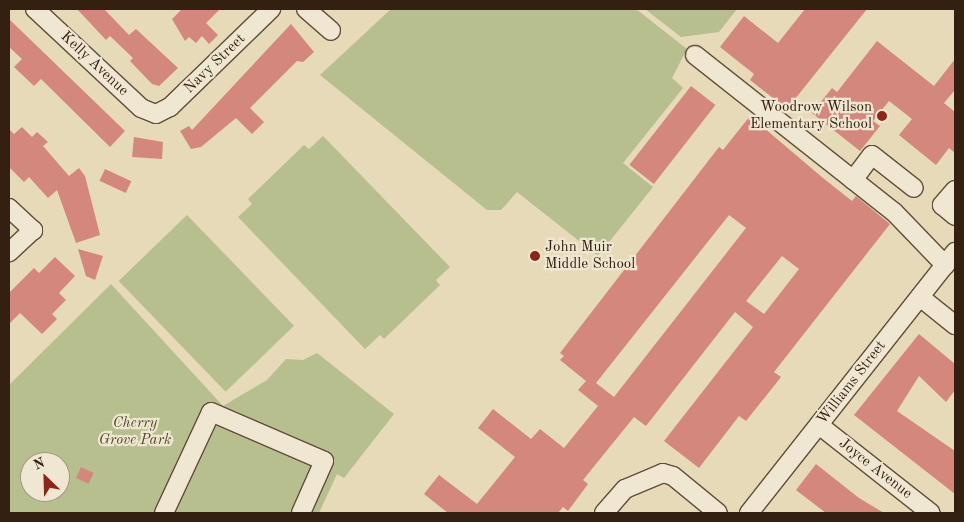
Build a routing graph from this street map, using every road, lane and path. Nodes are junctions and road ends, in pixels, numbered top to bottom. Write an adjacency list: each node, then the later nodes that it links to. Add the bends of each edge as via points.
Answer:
1 (35, 9): 6 (street, Kelly Avenue, via 141,108)
2 (271, 9): 6 (street, Navy Street, via 170,107)
3 (306, 9): 4 (street)
4 (331, 32)
5 (695, 55): 7 (street)
6 (156, 114)
7 (853, 180): 8 (street, via 872,154); 13 (street)
8 (914, 188)
9 (955, 190): 11 (street, via 942,206)
10 (9, 208): 12 (street, via 33,230)
11 (955, 216)
12 (9, 252)
13 (950, 259): 14 (street, Williams Street)
14 (920, 297): 15 (street); 16 (street, Williams Street)
15 (955, 325)
16 (819, 425): 21 (street, Williams Street); 22 (street, Joyce Avenue)
17 (164, 513): 18 (street, via 211,412 324,461)
18 (301, 513)
19 (604, 513): 20 (street, via 625,489 663,473 673,476)
20 (718, 513)
21 (749, 513)
22 (931, 513)

